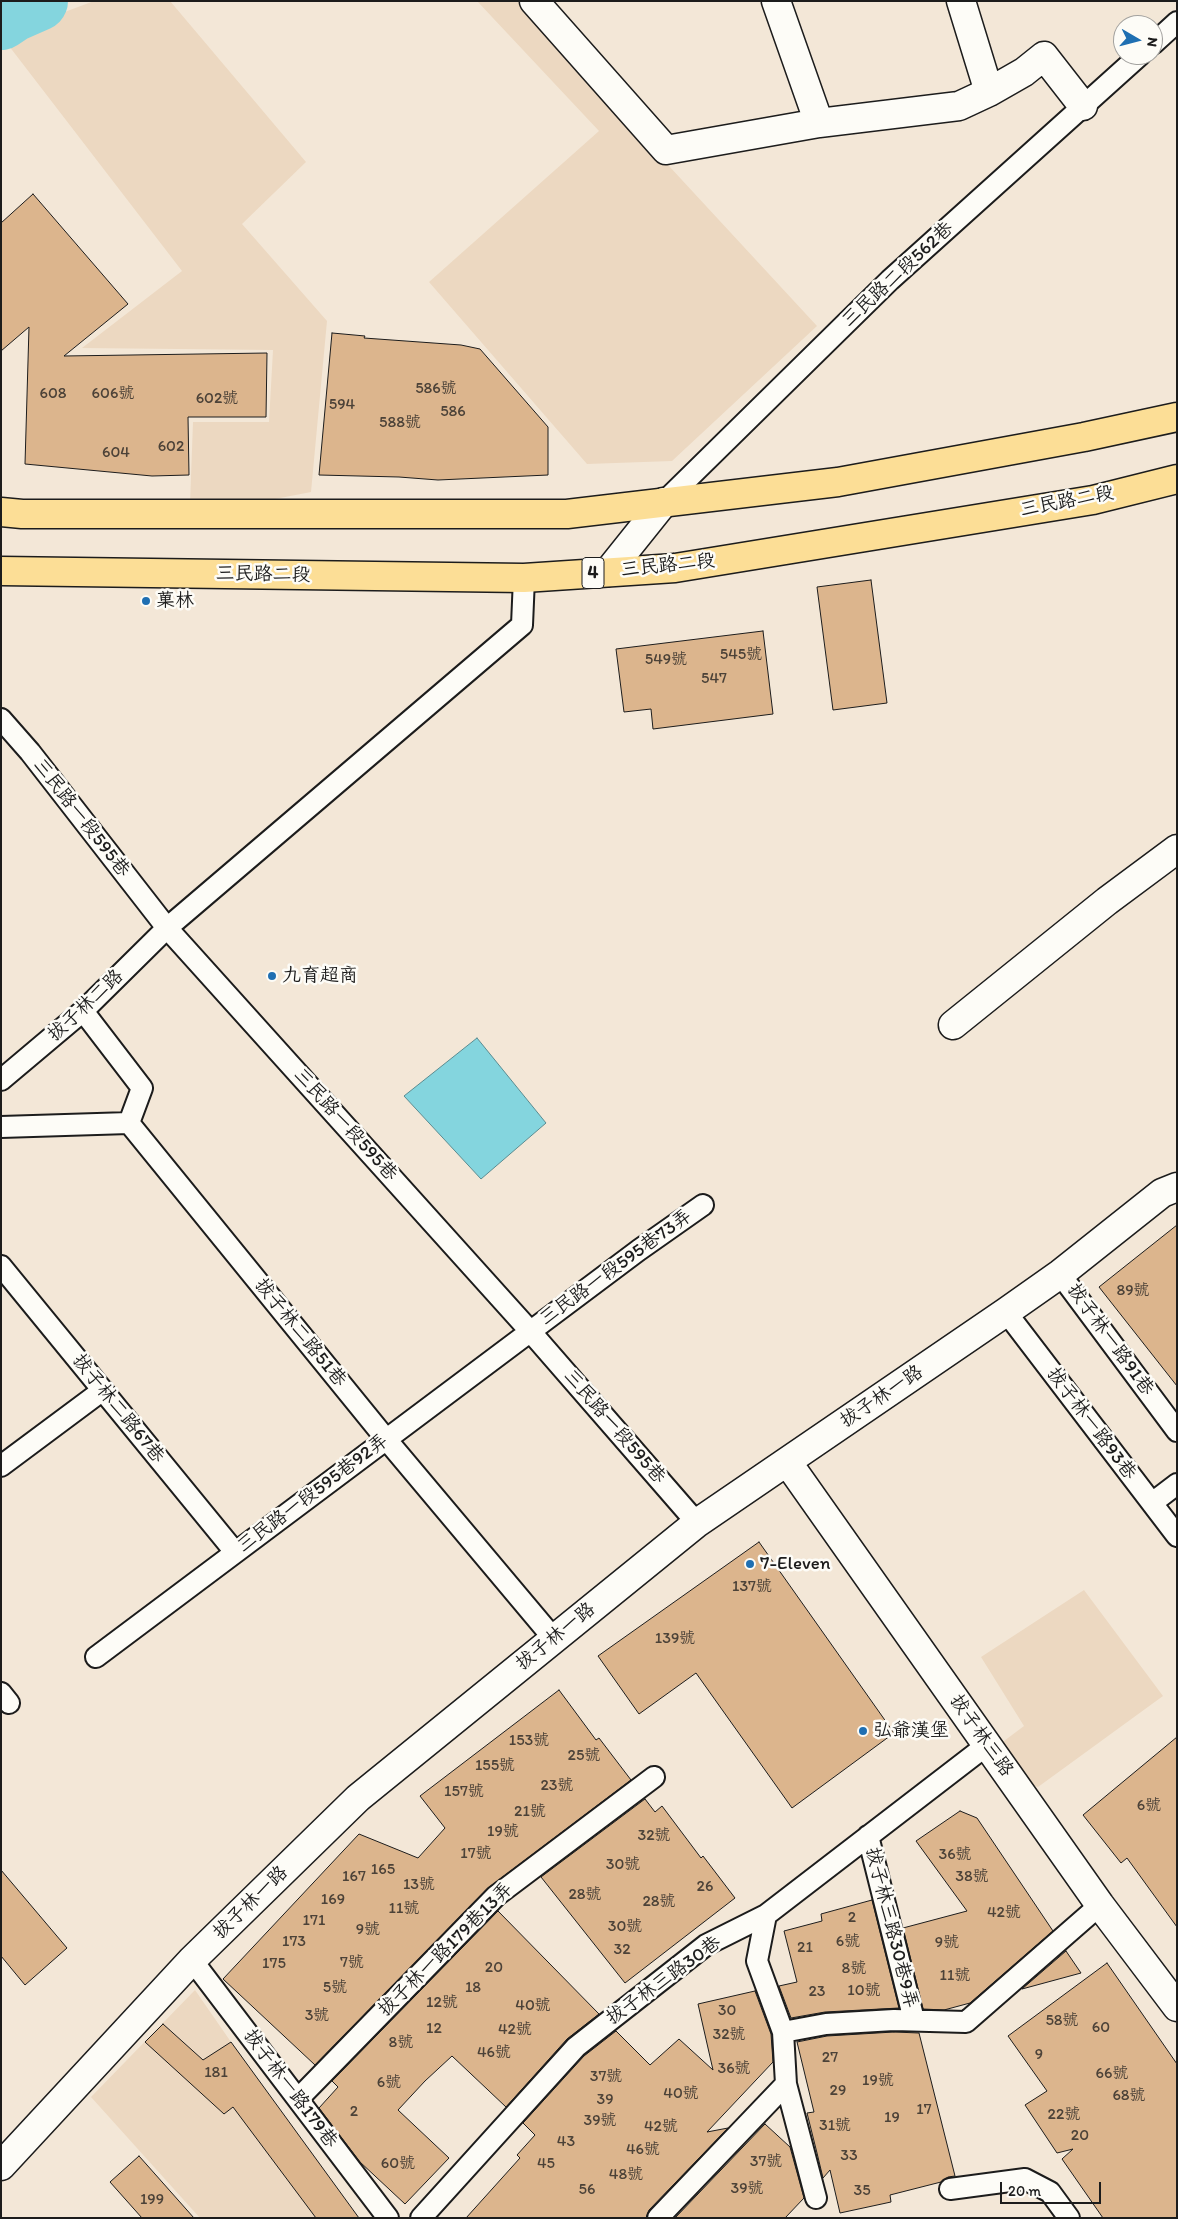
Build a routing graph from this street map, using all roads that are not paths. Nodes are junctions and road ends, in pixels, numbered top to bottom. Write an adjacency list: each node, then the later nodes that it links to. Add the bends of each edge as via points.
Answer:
1 (534, 1): 9 (street, via 666,150)
2 (776, 1): 9 (street)
3 (961, 1): 7 (street)
4 (1177, 22): 5 (lane)
5 (1163, 35)
6 (1129, 65): 8 (lane, 三民路二段562巷)
7 (989, 92): 8 (street, via 1044,56); 9 (street, via 959,106)
8 (1083, 106): 12 (lane, 三民路二段562巷, via 890,280)
9 (819, 123)
10 (1177, 417): 12 (main road, via 1084,438 838,482)
11 (1177, 479): 15 (main road, 三民路二段 / 4, via 1083,501 675,568)
12 (664, 502): 13 (main road, via 567,514); 15 (street)
13 (1, 512)
14 (1, 571): 16 (main road, 三民路二段 / 4)
15 (608, 572): 16 (main road, 三民路二段 / 4)
16 (524, 578): 19 (lane, 拔子林二路, via 522,625)
17 (1, 719): 19 (lane, 三民路一段595巷)
18 (1177, 849): 21 (street)
19 (167, 928): 20 (lane, 拔子林二路); 30 (lane, 三民路一段595巷)
20 (83, 1011): 22 (lane, 拔子林二路); 23 (lane, via 142,1088)
21 (954, 1025)
22 (1, 1080)
23 (129, 1124): 24 (lane); 33 (lane, 拔子林二路51巷)
24 (1, 1126)
25 (1172, 1192): 28 (street, 拔子林一路)
26 (702, 1205): 30 (lane, 三民路一段595巷73弄)
27 (1, 1266): 31 (lane, 拔子林二路67巷)
28 (1060, 1274): 29 (street, 拔子林一路); 32 (lane, 拔子林一路91巷)
29 (1006, 1312): 34 (street, 拔子林一路); 37 (lane, 拔子林一路93巷)
30 (530, 1331): 33 (lane, 三民路一段595巷92弄); 38 (lane, 三民路一段595巷)
31 (103, 1390): 35 (lane); 40 (lane, 拔子林二路67巷)
32 (1177, 1431)
33 (386, 1439): 40 (lane, 三民路一段595巷92弄); 41 (lane, 拔子林二路51巷)
34 (788, 1463): 38 (street, 拔子林一路); 43 (street, 拔子林三路)
35 (1, 1466)
36 (1177, 1484): 37 (lane)
37 (1152, 1503): 39 (lane, 拔子林一路93巷)
38 (697, 1523): 41 (street, 拔子林一路)
39 (1177, 1536)
40 (235, 1552): 42 (lane, 三民路一段595巷92弄)
41 (554, 1639): 48 (street, 拔子林一路, via 358,1798)
42 (96, 1657)
43 (987, 1745): 45 (lane, 拔子林三路30巷); 46 (street, 拔子林三路)
44 (654, 1776): 53 (lane, 拔子林一路179巷13弄, via 496,1896)
45 (868, 1836): 47 (lane, 拔子林三路30巷); 50 (lane, 拔子林三路30巷9弄)
46 (1100, 1905): 49 (street, 拔子林三路); 50 (lane, via 966,2022)
47 (766, 1915): 51 (lane, via 757,1961); 58 (lane, 拔子林三路30巷, via 706,1945 576,2046)
48 (192, 1960): 53 (lane, 拔子林一路179巷); 54 (street, 拔子林一路)
49 (1177, 2007)
50 (914, 2020): 51 (lane, via 826,2024)
51 (783, 2032): 52 (lane)
52 (786, 2084): 56 (lane); 59 (lane)
53 (298, 2099): 57 (lane, 拔子林一路179巷)
54 (1, 2166)
55 (950, 2189): 60 (lane, via 1025,2180 1050,2192)
56 (816, 2198)
57 (388, 2218)
58 (422, 2218)
59 (658, 2218)
60 (1069, 2218)

